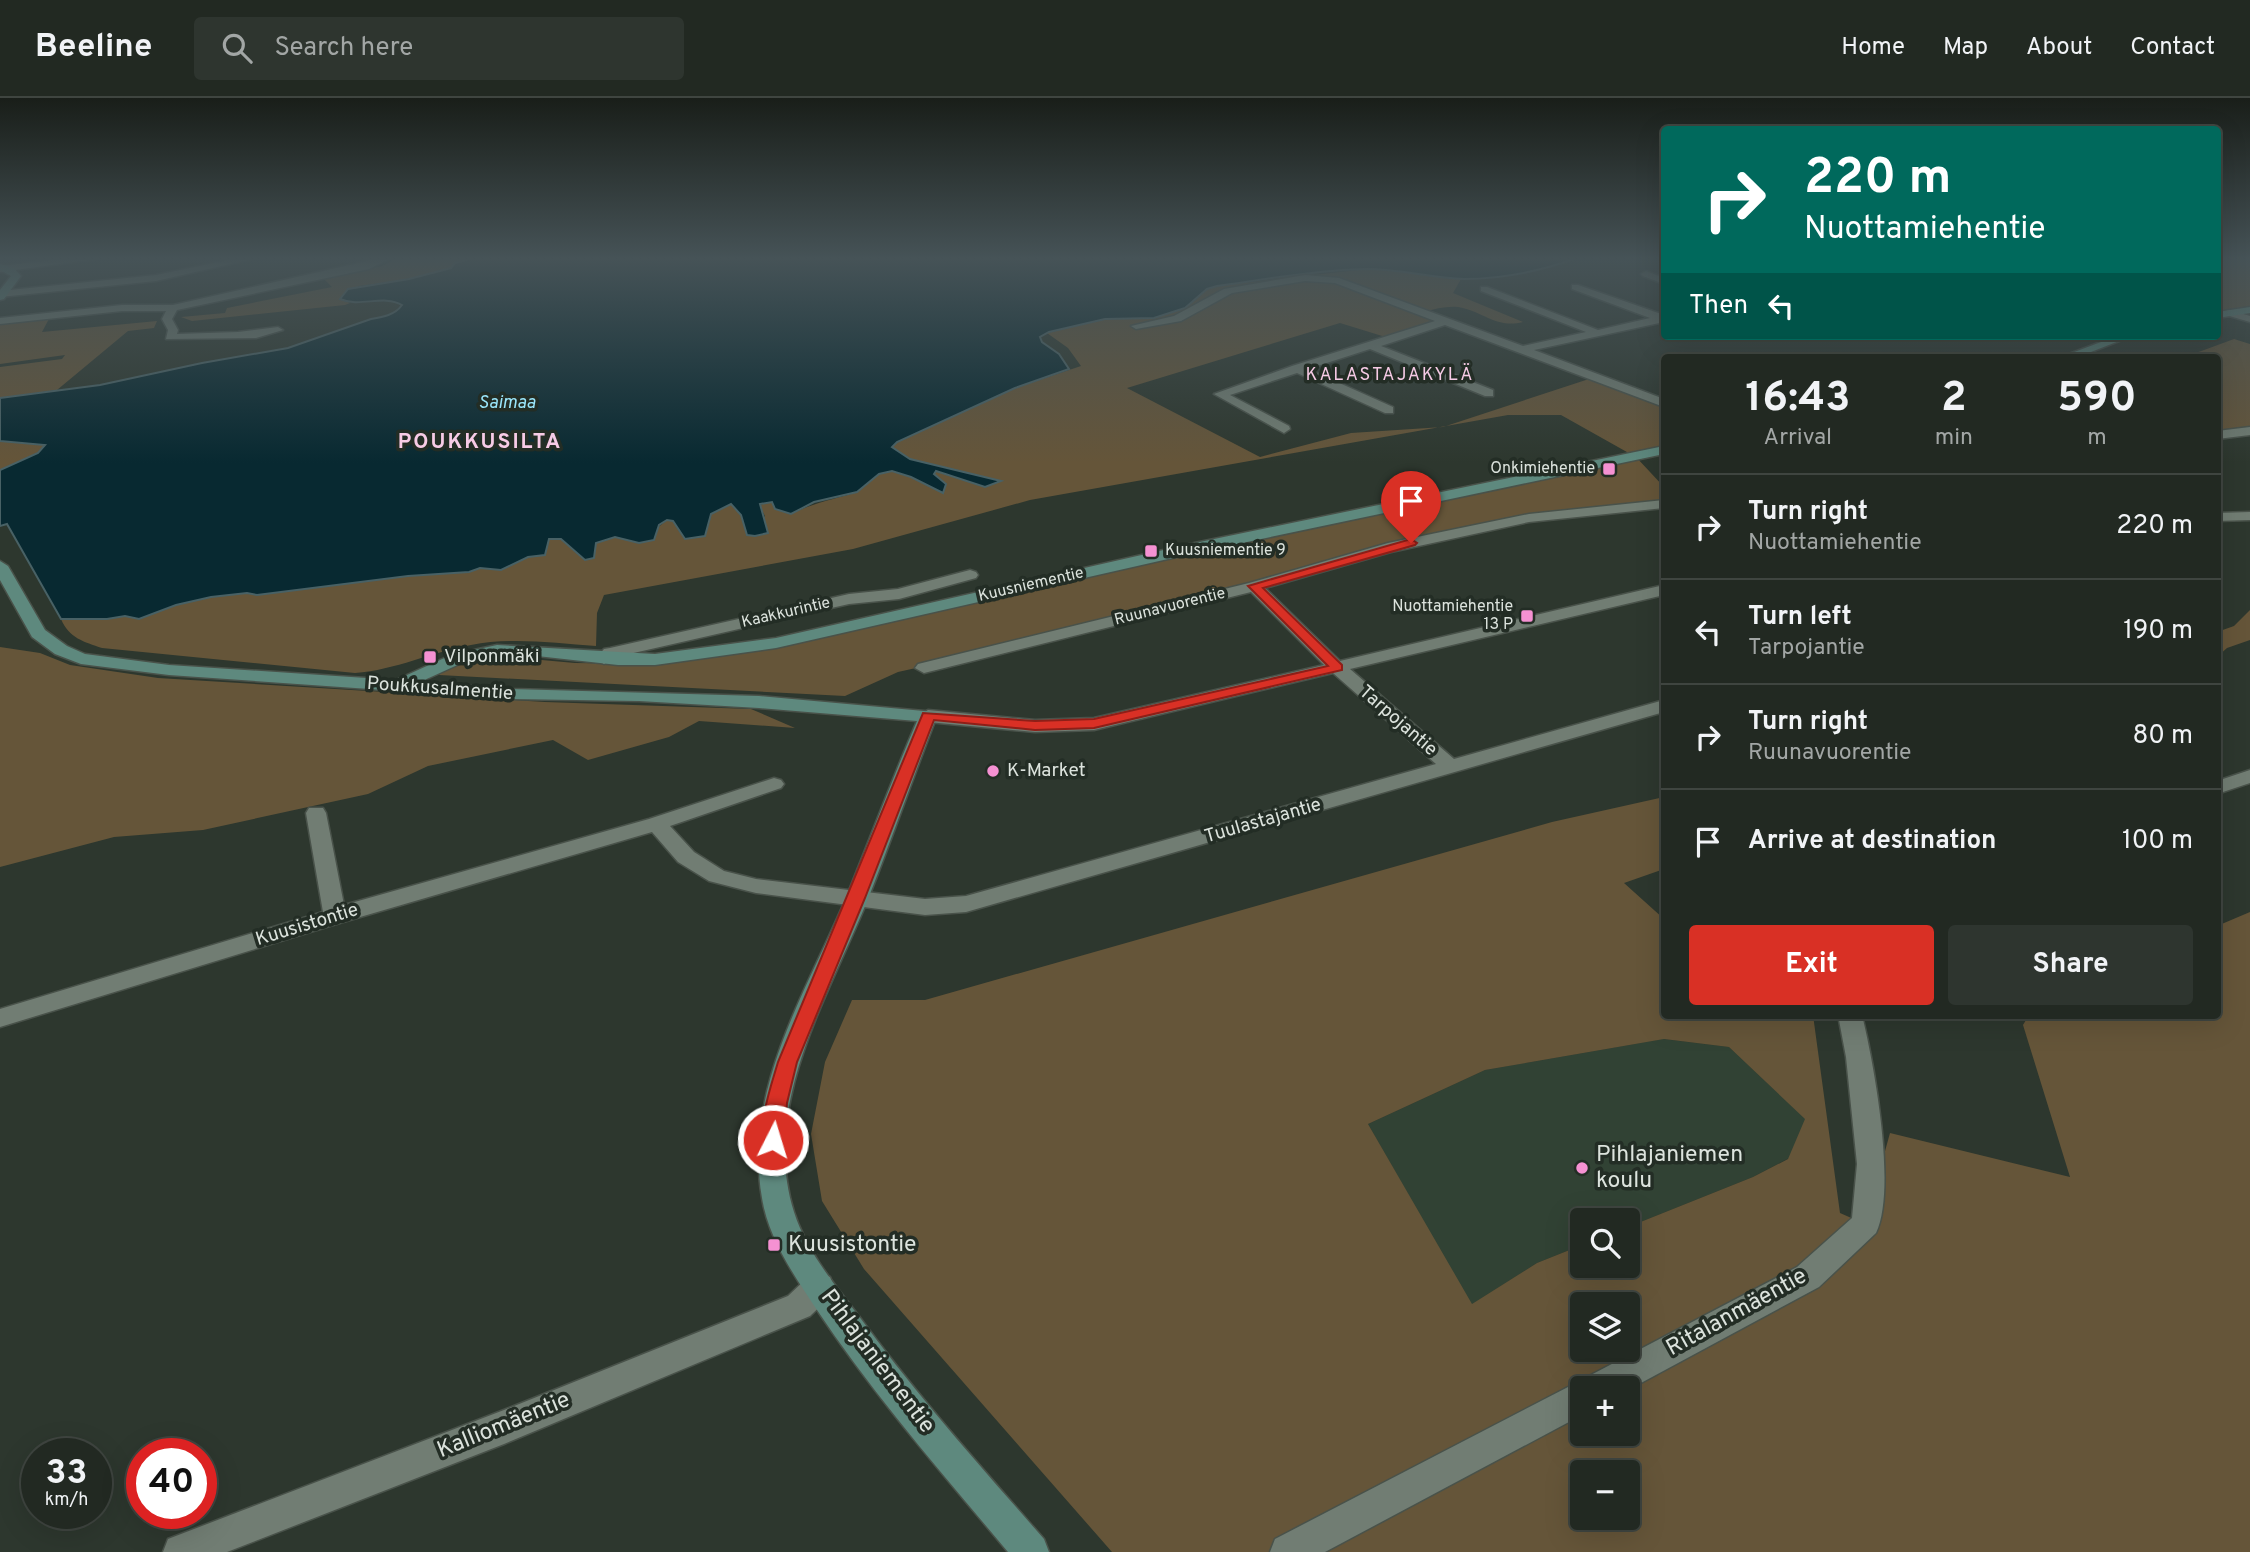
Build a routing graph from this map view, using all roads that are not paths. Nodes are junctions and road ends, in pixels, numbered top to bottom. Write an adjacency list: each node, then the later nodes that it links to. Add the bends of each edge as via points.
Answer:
1 (171, 327): 6 (street, via 170,337)
2 (1427, 327): 9 (street)
3 (1462, 327): 10 (street)
4 (1581, 327): 7 (street)
5 (1626, 327): 7 (street)
6 (243, 333)
7 (1597, 333): 10 (street)
8 (2116, 340): 11 (street)
9 (1370, 345): 12 (street); 13 (street)
10 (1521, 349): 14 (street)
11 (2076, 354)
12 (1296, 368): 15 (street); 16 (street, via 1220,394)
13 (1489, 393)
14 (1661, 402)
15 (1389, 410)
16 (1284, 429)
17 (2250, 431): 18 (street)
18 (2221, 435)
19 (1661, 451): 27 (street, Kuusniementie, via 776,643 666,658)
20 (1661, 504): 25 (street, Ruunavuorentie, via 1529,518 1388,548)
21 (2250, 516): 22 (street)
22 (2221, 517)
23 (0, 566): 30 (street, Poukkusalmentie, via 38,633 82,659 169,670)
24 (970, 575): 27 (street, Kaakkurintie, via 899,594 849,599 648,644 610,653)
25 (1254, 586): 28 (street, Ruunavuorentie); 29 (street, Tarpojantie)
26 (1661, 591): 29 (street)
27 (604, 659): 30 (street, Kuusniementie, via 506,650 477,653)
28 (924, 668)
29 (1337, 668): 32 (street, via 1094,724 1035,726); 33 (street, Tarpojantie)
30 (399, 686): 32 (street, Poukkusalmentie, via 512,695 759,702)
31 (1661, 707): 33 (street, Tuulastajantie)
32 (928, 716): 39 (street, Pihlajaniementie)
33 (1451, 767): 39 (street, Tuulastajantie, via 965,904 925,907)
34 (2250, 776): 36 (street)
35 (774, 784): 38 (street, Kuusistontie)
36 (2221, 787)
37 (316, 813): 40 (street)
38 (656, 824): 39 (street, via 686,857 717,876 757,886); 40 (street, Kuusistontie)
39 (857, 898): 43 (street, Pihlajaniementie, via 788,1062 774,1122 776,1200 785,1228)
40 (335, 916): 41 (street, Kuusistontie)
41 (0, 1018)
42 (1851, 1019): 44 (street, Ritalanmäentie, via 1871,1164 1866,1224 1808,1277)
43 (819, 1287): 46 (street, Kalliomäentie, via 799,1306); 47 (street, Pihlajaniementie, via 877,1370)
44 (1622, 1376)
45 (1570, 1403): 48 (street)
46 (181, 1552)
47 (1031, 1552)
48 (1288, 1552)

